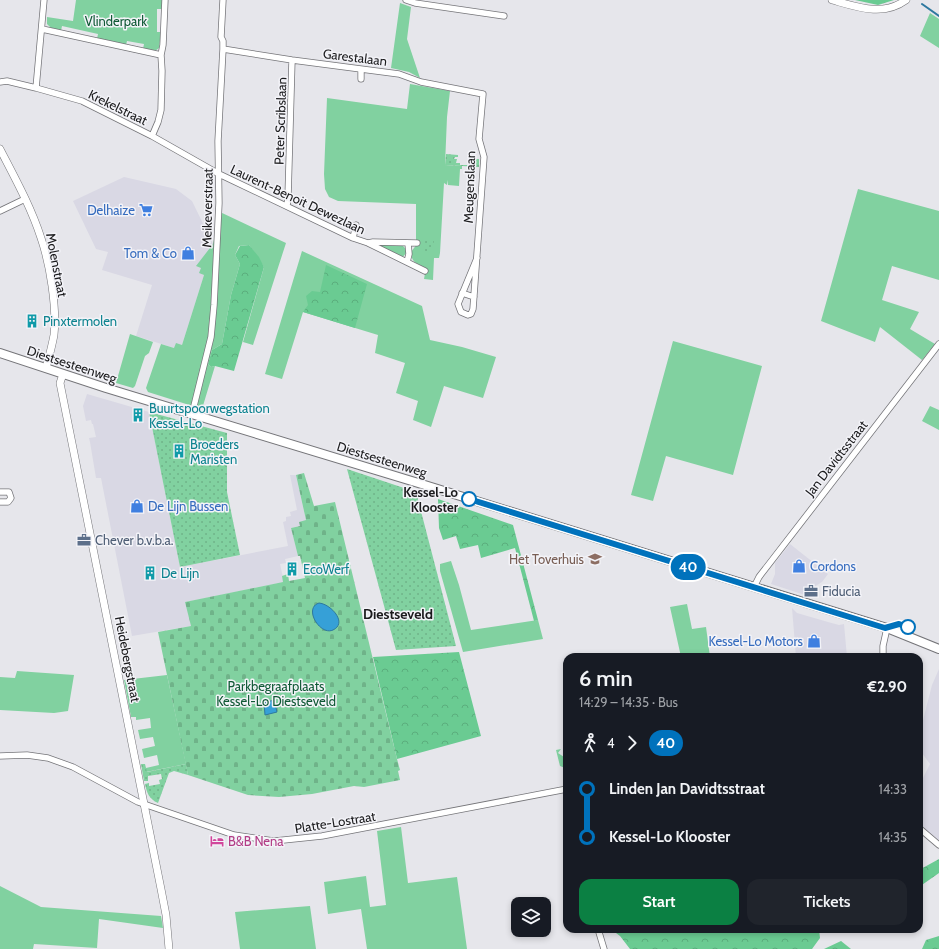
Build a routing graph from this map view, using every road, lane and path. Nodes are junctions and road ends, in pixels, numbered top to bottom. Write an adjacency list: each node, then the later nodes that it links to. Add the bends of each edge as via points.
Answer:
1 (44, 0): 8 (street)
2 (165, 0): 10 (street)
3 (223, 0): 9 (street, Meikeverstraat)
4 (406, 0): 7 (street)
5 (832, 0): 6 (street, via 880,11)
6 (906, 0)
7 (504, 16)
8 (42, 29): 10 (street); 15 (street)
9 (223, 49): 11 (street, Garestalaan); 19 (street, Meikeverstraat, via 218,141)
10 (161, 55): 17 (street, via 161,110)
11 (292, 60): 12 (street, Garestalaan); 21 (street, Peter Scribslaan)
12 (362, 68): 13 (street); 16 (street, Garestalaan)
13 (361, 79)
14 (0, 82): 15 (street, Krekelstraat)
15 (36, 88): 17 (street, Krekelstraat, via 82,101)
16 (483, 94): 28 (street, Meugenslaan, via 480,139 484,157)
17 (152, 136): 19 (street, Krekelstraat)
18 (0, 149): 20 (street, Molenstraat)
19 (219, 174): 21 (street, Laurent-Benoit Dewezlaan); 37 (street, Meikeverstraat, via 217,257 211,337)
20 (25, 199): 22 (street); 35 (street, Molenstraat, via 42,239 52,297 54,337)
21 (287, 206): 24 (street, Laurent-Benoit Dewezlaan)
22 (0, 211)
23 (356, 225): 24 (street)
24 (353, 238): 25 (street, Laurent-Benoit Dewezlaan)
25 (368, 243): 26 (street, Laurent-Benoit Dewezlaan); 29 (street, Laurent-Benoit Dewezlaan)
26 (408, 243): 27 (street, Laurent-Benoit Dewezlaan); 29 (street)
27 (417, 243)
28 (477, 258): 31 (street, Meugenslaan); 32 (street, Meugenslaan)
29 (407, 262): 30 (street, Laurent-Benoit Dewezlaan)
30 (425, 271)
31 (462, 293): 32 (street); 32 (street, Meugenslaan, via 458,305 461,312 468,315 471,314)
32 (474, 297)
33 (939, 344): 40 (street, Jan Davidtsstraat, via 756,581)
34 (0, 353): 35 (main road, Diestsesteenweg)
35 (46, 368): 36 (main road, Diestsesteenweg)
36 (62, 374): 37 (main road, Diestsesteenweg); 46 (street, Heidebergstraat, via 60,383)
37 (192, 414): 40 (main road, Diestsesteenweg)
38 (0, 492): 39 (street, via 9,492 11,498 8,502)
39 (0, 502)
40 (754, 588): 41 (main road, Diestsesteenweg)
41 (887, 628): 42 (main road, Diestsesteenweg); 43 (street)
42 (939, 648)
43 (883, 653)
44 (0, 756): 46 (street, Platte-Lostraat, via 27,755 61,762)
45 (563, 790): 46 (street, Platte-Lostraat, via 322,836 274,841 234,835)
46 (144, 804): 50 (street, Heidebergstraat, via 164,904)
47 (923, 831): 48 (street)
48 (939, 845)
49 (599, 933): 51 (street)
50 (169, 949)
51 (604, 949)

